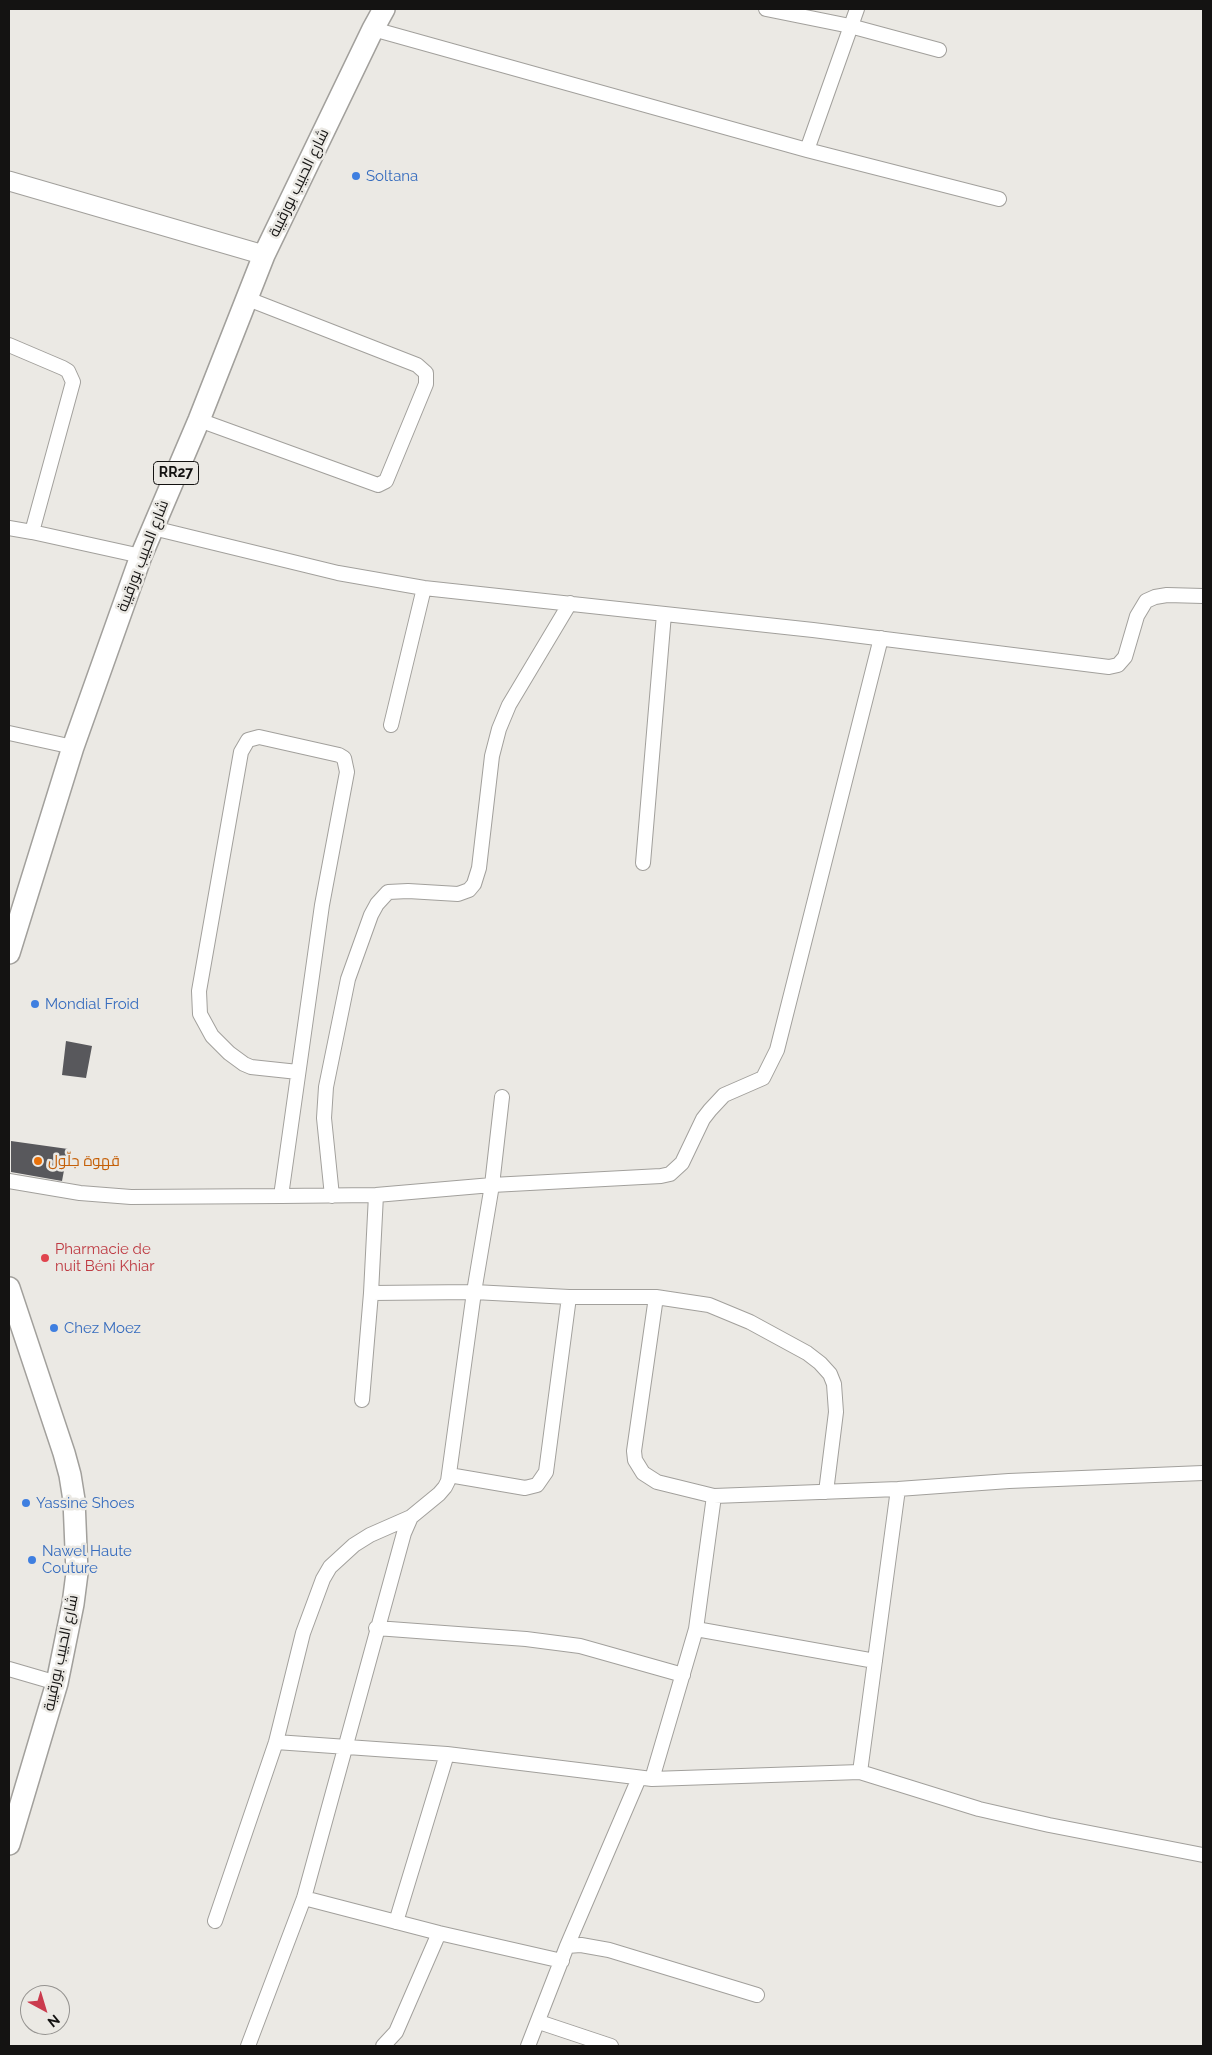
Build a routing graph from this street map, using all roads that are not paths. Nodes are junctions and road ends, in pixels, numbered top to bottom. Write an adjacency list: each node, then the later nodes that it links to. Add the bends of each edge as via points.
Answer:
1 (384, 9): 5 (main road, شارع الحبيب بورقيبة / RR27)
2 (766, 9): 4 (street)
3 (857, 9): 4 (street)
4 (850, 26): 6 (street); 7 (street)
5 (373, 29): 7 (street); 10 (main road, شارع الحبيب بورقيبة / RR27)
6 (939, 50)
7 (807, 150): 9 (street)
8 (9, 181): 10 (street)
9 (999, 199)
10 (264, 255): 11 (main road, شارع الحبيب بورقيبة / RR27)
11 (248, 298): 13 (main road, شارع الحبيب بورقيبة / RR27); 13 (street, via 417,365 426,373 426,384 386,480 378,485)
12 (9, 345): 16 (street, via 63,368 73,382)
13 (199, 420): 15 (main road, شارع الحبيب بورقيبة / RR27)
14 (9, 528): 16 (street)
15 (152, 528): 17 (main road, شارع الحبيب بورقيبة / RR27); 18 (street, via 338,573)
16 (32, 532): 17 (street)
17 (141, 556): 25 (main road, شارع الحبيب بورقيبة / RR27)
18 (424, 588): 20 (street); 23 (street)
19 (1203, 596): 22 (street, via 1167,595 1146,601 1137,616 1124,657 1114,667)
20 (570, 604): 21 (street); 34 (street, via 509,705 499,729 492,756 479,868 474,884 458,894 388,892 370,915 348,979 325,1094 324,1118)
21 (664, 614): 22 (street); 26 (street)
22 (881, 638): 31 (street, via 778,1050 766,1073 758,1081 732,1090 717,1102 704,1119 682,1163 670,1174)
23 (391, 725)
24 (9, 733): 25 (street)
25 (73, 748): 27 (main road, شارع الحبيب بورقيبة / RR27)
26 (643, 863)
27 (9, 953)
28 (298, 1072): 28 (street, via 346,764 339,755 259,737 245,744 239,759 199,991 200,1014 212,1036 244,1064); 33 (street)
29 (502, 1097): 31 (street)
30 (9, 1181): 33 (street, via 80,1193 131,1197)
31 (492, 1184): 32 (street); 36 (street)
32 (376, 1195): 34 (street); 37 (street)
33 (281, 1196): 34 (street)
34 (332, 1196)
35 (9, 1288): 52 (main road, شارع الحبيب بورقيبة, via 64,1453 74,1500 77,1573)
36 (474, 1292): 37 (street); 38 (street); 42 (street)
37 (371, 1294): 40 (street)
38 (570, 1297): 39 (street); 42 (street, via 546,1472 537,1484 525,1488)
39 (656, 1297): 44 (street, via 708,1305 750,1322 807,1353 830,1374 836,1412); 45 (street, via 635,1460 643,1473 657,1482)
40 (362, 1400)
41 (1203, 1473): 43 (street)
42 (448, 1475): 46 (street, via 445,1487)
43 (898, 1489): 44 (street); 49 (street)
44 (826, 1492): 45 (street)
45 (714, 1496): 48 (street)
46 (411, 1517): 47 (street); 53 (street, via 370,1535 330,1567 303,1633)
47 (376, 1628): 51 (street, via 580,1646); 54 (street)
48 (696, 1629): 49 (street); 51 (street)
49 (875, 1661): 56 (street)
50 (9, 1669): 52 (street)
51 (683, 1675): 57 (street)
52 (57, 1683): 58 (main road, شارع الحبيب بورقيبة)
53 (276, 1742): 54 (street); 61 (street)
54 (344, 1748): 55 (street); 60 (street)
55 (447, 1754): 57 (street); 62 (street)
56 (860, 1772): 57 (street); 59 (street, via 979,1809)
57 (645, 1778): 64 (street)
58 (9, 1844)
59 (1203, 1855)
60 (304, 1898): 62 (street); 68 (street)
61 (215, 1921)
62 (396, 1922): 63 (street)
63 (439, 1933): 65 (street); 69 (street, via 396,2032)
64 (567, 1946): 65 (street); 66 (street, via 609,1950)
65 (562, 1960): 67 (street)
66 (757, 1995)
67 (539, 2022): 70 (street); 71 (street)
68 (248, 2046)
69 (383, 2046)
70 (528, 2046)
71 (611, 2046)

